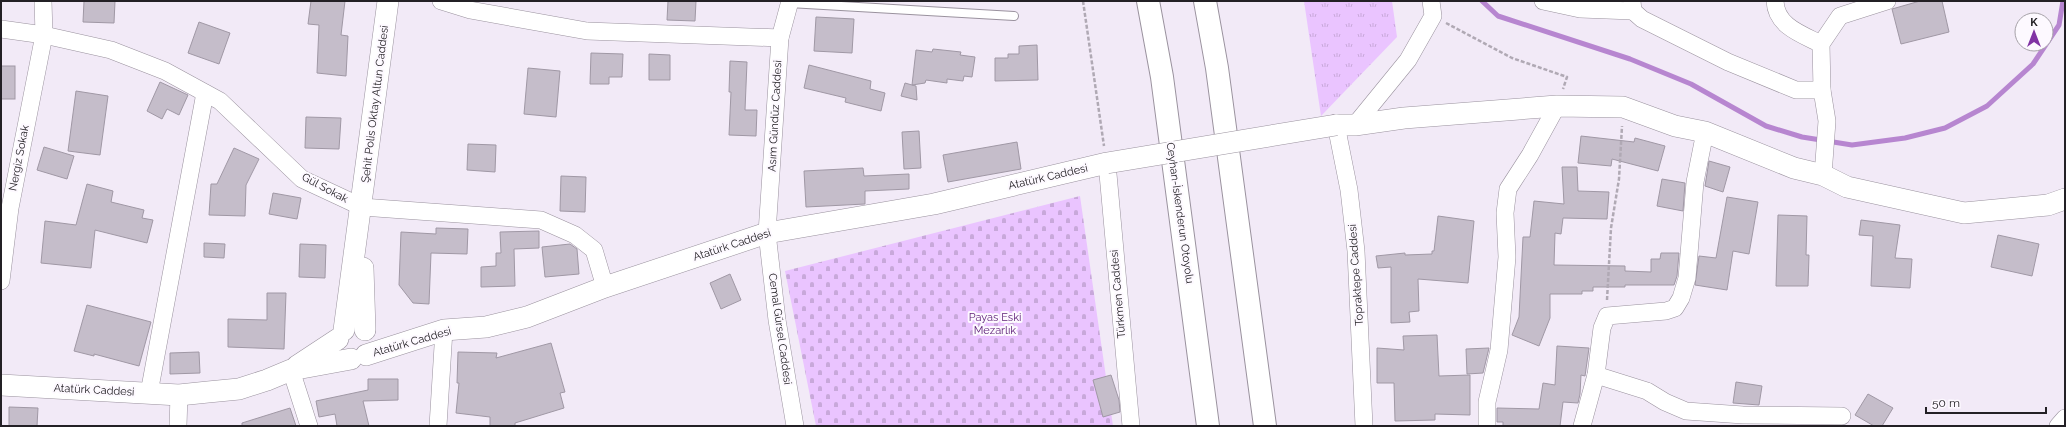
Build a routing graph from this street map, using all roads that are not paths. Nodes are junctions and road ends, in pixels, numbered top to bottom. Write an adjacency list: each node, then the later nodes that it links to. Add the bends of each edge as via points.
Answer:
1 (43, 1): 14 (street, Nergiz Sokak)
2 (388, 1): 26 (street, Şehit Polis Oktay Altun Caddesi)
3 (441, 1): 15 (street, via 470,10 587,31)
4 (1148, 1): 45 (highway, Ceyhan-İskenderun Otoyolu, via 1162,77)
5 (1205, 1): 46 (highway, via 1219,84)
6 (1543, 1): 10 (street, via 1580,9)
7 (1775, 1): 16 (street, via 1776,12 1791,30)
8 (1887, 1): 16 (street, via 1840,16)
9 (790, 2): 12 (lane); 15 (street, Asım Gündüz Caddesi)
10 (1632, 6): 17 (street, via 1642,19 1741,68 1796,90)
11 (1432, 9): 20 (street, via 1408,60)
12 (1014, 16)
13 (1, 29): 14 (street, Gül Sokak)
14 (44, 35): 18 (street, Gül Sokak, via 111,50 165,71); 24 (street, Nergiz Sokak)
15 (780, 38): 27 (street, Asım Gündüz Caddesi)
16 (1820, 44): 17 (street)
17 (1822, 90): 23 (street, via 1827,128)
18 (205, 93): 26 (street, Gül Sokak, via 220,101 302,179); 36 (street)
19 (1557, 106): 20 (street, Atatürk Caddesi); 21 (street, Atatürk Caddesi, via 1623,108 1675,126); 48 (street, via 1508,189 1505,213 1507,257 1499,350 1487,402)
20 (1345, 125): 22 (street, Atatürk Caddesi, bridge); 47 (street, Topraktepe Caddesi, via 1348,190 1356,251)
21 (1705, 132): 23 (street, Atatürk Caddesi, via 1794,168); 34 (street, via 1695,182 1687,278 1681,298 1675,308 1666,311 1607,316 1602,328)
22 (1107, 163): 27 (street, Atatürk Caddesi, via 934,204); 44 (street, Türkmen Caddesi)
23 (1824, 167): 25 (street, Atatürk Caddesi, via 1847,187 1964,213 2048,205)
24 (9, 172): 28 (street, Nergiz Sokak, via 10,208)
25 (2065, 199)
26 (362, 207): 29 (street, Gül Sokak, via 541,220 575,234 594,250); 31 (street, Şehit Polis Oktay Altun Caddesi); 32 (street, Şehit Polis Oktay Altun Caddesi)
27 (768, 233): 29 (street, Atatürk Caddesi); 43 (street, Cemal Gürsel Caddesi, via 777,320)
28 (1, 281)
29 (606, 287): 30 (street, Atatürk Caddesi, via 527,317 486,327)
30 (444, 330): 32 (street, Atatürk Caddesi); 42 (street)
31 (341, 334): 32 (street, via 355,327); 32 (street, via 338,344 342,354); 33 (street)
32 (362, 345): 33 (street, Atatürk Caddesi)
33 (291, 370): 37 (street, Atatürk Caddesi, via 239,389); 41 (street)
34 (1596, 375): 38 (street, via 1647,391 1686,411 1743,416); 49 (street)
35 (1, 385): 36 (street, Atatürk Caddesi)
36 (150, 393): 37 (street, Atatürk Caddesi)
37 (178, 394): 40 (street)
38 (1842, 416)
39 (2065, 418): 50 (street)
40 (178, 426)
41 (309, 426)
42 (438, 426)
43 (795, 426)
44 (1131, 426)
45 (1208, 426)
46 (1265, 426)
47 (1364, 426)
48 (1486, 426)
49 (1582, 426)
50 (2058, 426)

